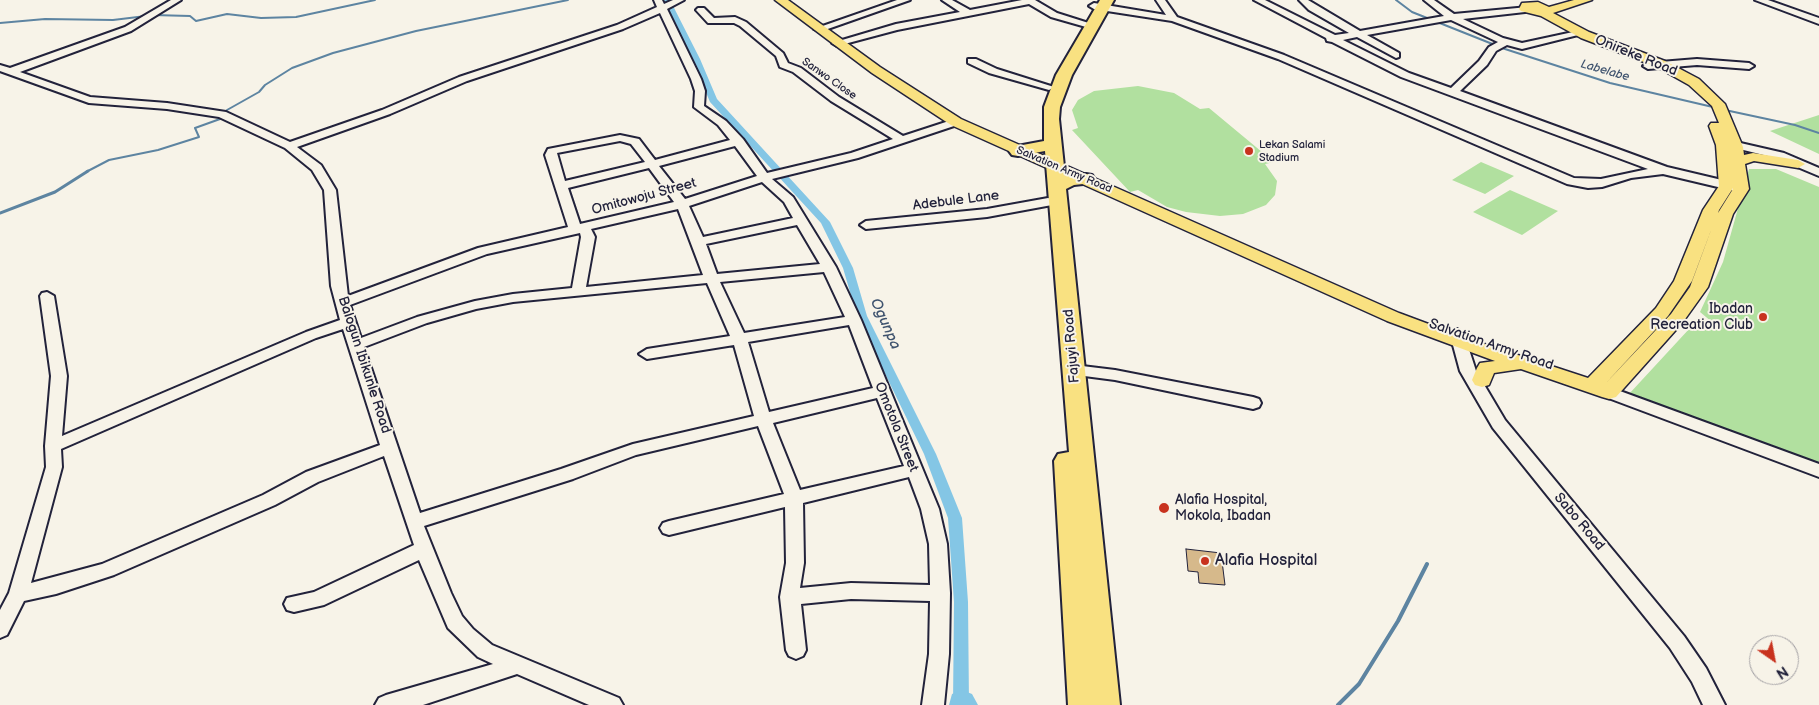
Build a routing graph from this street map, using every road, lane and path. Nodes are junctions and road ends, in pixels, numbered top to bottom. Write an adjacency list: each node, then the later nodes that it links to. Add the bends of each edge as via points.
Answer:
1 (177, 0): 38 (street, via 128,29)
2 (680, 0): 16 (street)
3 (781, 0): 27 (main road, Salvation Army Road)
4 (906, 0): 27 (street)
5 (946, 0): 22 (street)
6 (1160, 0): 24 (street)
7 (1258, 0): 21 (street)
8 (1303, 0): 18 (street)
9 (1428, 0): 23 (street)
10 (1512, 0): 19 (main road, Onireke Road)
11 (1561, 0): 19 (main road)
12 (1586, 0): 19 (main road)
13 (1759, 0): 25 (street)
14 (1030, 1): 22 (street); 26 (street, via 1054,15)
15 (1101, 3): 24 (street); 26 (highway, Fajuyi Road)
16 (661, 4): 44 (street, Omotola Street, via 696,79 700,92 699,107 722,123); 45 (street, via 620,27 470,77 386,112)
17 (1331, 6): 18 (street)
18 (1312, 8): 21 (street); 28 (street)
19 (1534, 8): 23 (street); 29 (main road, Onireke Road, via 1542,20); 35 (main road, Onireke Road, via 1585,35)
20 (701, 10): 43 (street, Sanwo Close, via 711,22 735,20 743,24 780,55 784,65 797,70 842,104)
21 (1278, 12): 30 (street)
22 (968, 13): 31 (street)
23 (1452, 17): 28 (street); 32 (street)
24 (1174, 19): 51 (street, via 1307,67 1571,181 1602,183)
25 (1819, 21)
26 (1089, 25): 39 (highway, Fajuyi Road, via 1054,73); 53 (highway, Fajuyi Road, via 1052,107)
27 (819, 29): 31 (main road, Salvation Army Road)
28 (1359, 34): 30 (street); 33 (street)
29 (1573, 35): 32 (street, via 1522,46); 36 (main road, Onireke Road)
30 (1330, 39): 40 (street, via 1405,75)
31 (837, 43): 42 (main road, Salvation Army Road, via 921,102)
32 (1500, 45): 40 (street)
33 (1396, 55)
34 (972, 60): 39 (street, via 993,71)
35 (1661, 64): 36 (street); 37 (street, via 1705,62); 41 (main road, Onireke Road, via 1694,82)
36 (1648, 66): 41 (main road, Onireke Road, via 1681,83)
37 (1749, 66)
38 (3, 71): 45 (street, Balogun Ibikunle Road, via 89,100 222,114)
39 (1049, 87): 53 (highway, Fajuyi Road, via 1042,115)
40 (1453, 92): 51 (street)
41 (1713, 107): 46 (main road, Onireke Road)
42 (956, 122): 43 (street, Omitowoju Street); 47 (main road, Salvation Army Road)
43 (902, 140): 54 (street, Omitowoju Street, via 794,172)
44 (739, 142): 49 (street); 54 (street, Omotola Street)
45 (289, 146): 67 (street, Balogun Ibikunle Road, via 317,168 330,190)
46 (1731, 146): 48 (main road); 50 (main road, via 1753,157); 57 (main road, Onireke Road)
47 (1018, 151): 53 (highway)
48 (1780, 155): 52 (street)
49 (652, 164): 56 (street); 56 (street, via 635,141 628,138 559,148 551,155); 58 (street)
50 (1798, 164): 52 (street)
51 (1663, 170): 57 (street)
52 (1819, 172)
53 (1051, 174): 55 (highway, via 1071,180); 60 (street, Adebule Lane, via 987,213); 75 (highway, Fajuyi Road); 99 (highway, Fajuyi Road)
54 (769, 176): 58 (street, Omitowoju Street); 59 (street, Omotola Street)
55 (1086, 179): 71 (main road, Salvation Army Road, via 1393,317)
56 (560, 186): 61 (street)
57 (1734, 187): 77 (main road, via 1699,287 1677,318)
58 (682, 204): 61 (street, Omitowoju Street); 62 (street)
59 (802, 220): 62 (street); 63 (street, Omotola Street)
60 (866, 225)
61 (579, 229): 65 (street, via 588,237); 67 (street, Omitowoju Street, via 464,257)
62 (698, 242): 64 (street)
63 (830, 267): 64 (street); 68 (street, Omotola Street)
64 (712, 280): 65 (street); 70 (street)
65 (578, 291): 72 (street, via 475,305 422,320)
66 (47, 296): 81 (street, via 59,376)
67 (342, 304): 69 (street, Balogun Ibikunle Road)
68 (854, 320): 70 (street); 78 (street, Omotola Street)
69 (348, 322): 72 (street, Balogun Ibikunle Road); 81 (street)
70 (738, 338): 73 (street); 80 (street)
71 (1462, 339): 74 (main road, Salvation Army Road); 76 (street, Sabo Road); 77 (main road, Salvation Army Road); 101 (street, Sabo Road, via 1468,371 1499,424 1677,642)
72 (356, 346): 82 (street, Balogun Ibikunle Road)
73 (647, 354)
74 (1525, 364): 76 (main road, via 1487,368); 77 (main road, Salvation Army Road)
75 (1074, 370): 79 (street); 100 (highway, Fajuyi Road)
76 (1482, 380): 102 (street, Sabo Road, via 1529,453 1662,609 1716,686)
77 (1603, 386): 84 (street, via 1651,409)
78 (882, 391): 80 (street); 83 (street, Omotola Street)
79 (1253, 402)
80 (763, 418): 85 (street); 86 (street, via 633,450)
81 (53, 446): 90 (street, via 54,467 47,497)
82 (391, 447): 86 (street, Balogun Ibikunle Road); 90 (street, via 312,477 269,500 107,570)
83 (913, 470): 85 (street); 89 (street, Omotola Street, via 930,509 938,544)
84 (1819, 471)
85 (794, 498): 87 (street); 91 (street, via 796,564)
86 (414, 522): 88 (street, Balogun Ibikunle Road)
87 (669, 528)
88 (424, 549): 92 (street, via 317,599); 95 (street, Balogun Ibikunle Road, via 455,622 485,651)
89 (940, 593): 91 (street, via 851,590); 98 (street, Omotola Street, via 940,654)
90 (18, 594): 93 (street)
91 (790, 598): 94 (street)
92 (294, 604)
93 (0, 629)
94 (796, 650)
95 (514, 666): 96 (street); 97 (street, Balogun Ibikunle Road)
96 (386, 705)
97 (612, 705)
98 (933, 705)
99 (1084, 705)
100 (1104, 705)
101 (1714, 705)
102 (1724, 705)

